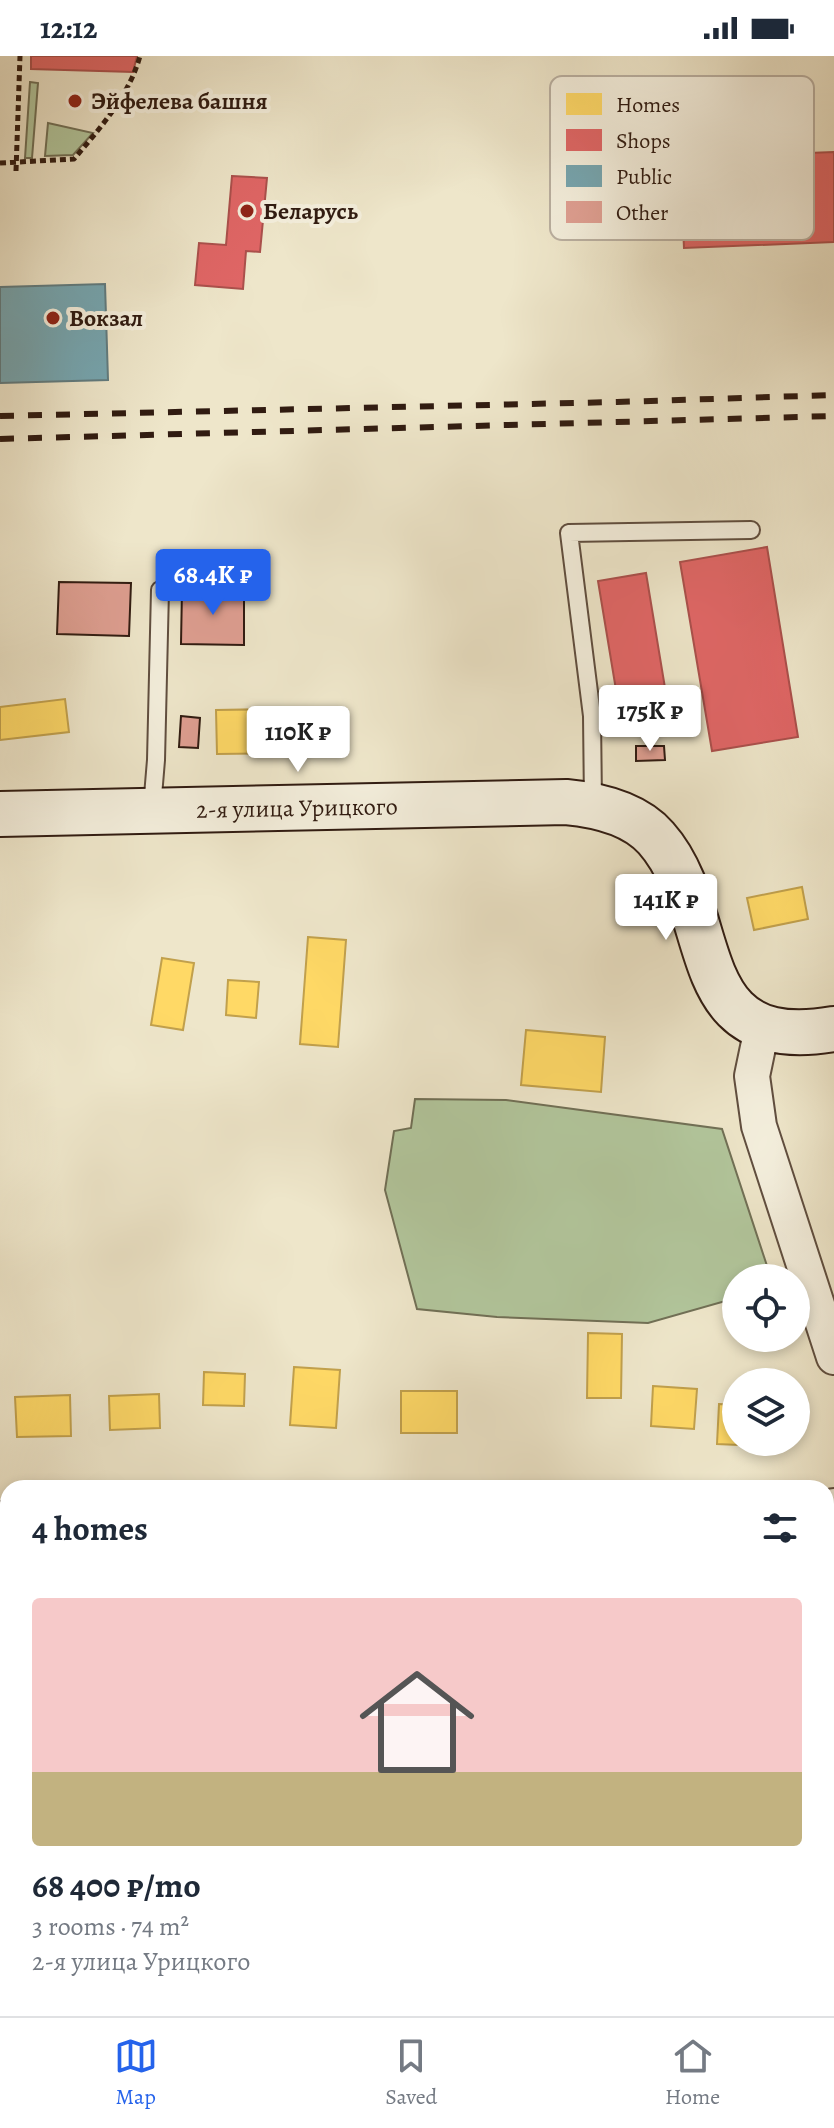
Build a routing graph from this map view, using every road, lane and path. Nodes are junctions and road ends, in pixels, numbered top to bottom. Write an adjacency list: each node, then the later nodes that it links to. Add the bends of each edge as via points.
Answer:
1 (20, 56): 3 (path)
2 (140, 56): 3 (path, via 117,104 74,159)
3 (17, 162): 4 (path); 5 (path)
4 (0, 163)
5 (16, 171)
6 (751, 530): 8 (lane, via 569,533 592,716)
7 (160, 590): 9 (lane)
8 (593, 805): 9 (street, 2-я улица Урицкого); 11 (street, 2-я улица Урицкого, via 644,827 670,855 714,978 743,1016)
9 (152, 811): 10 (street, 2-я улица Урицкого)
10 (0, 814)
11 (762, 1028): 12 (street, via 786,1033); 13 (street, via 752,1076 759,1126)
12 (834, 1029)
13 (834, 1357)

